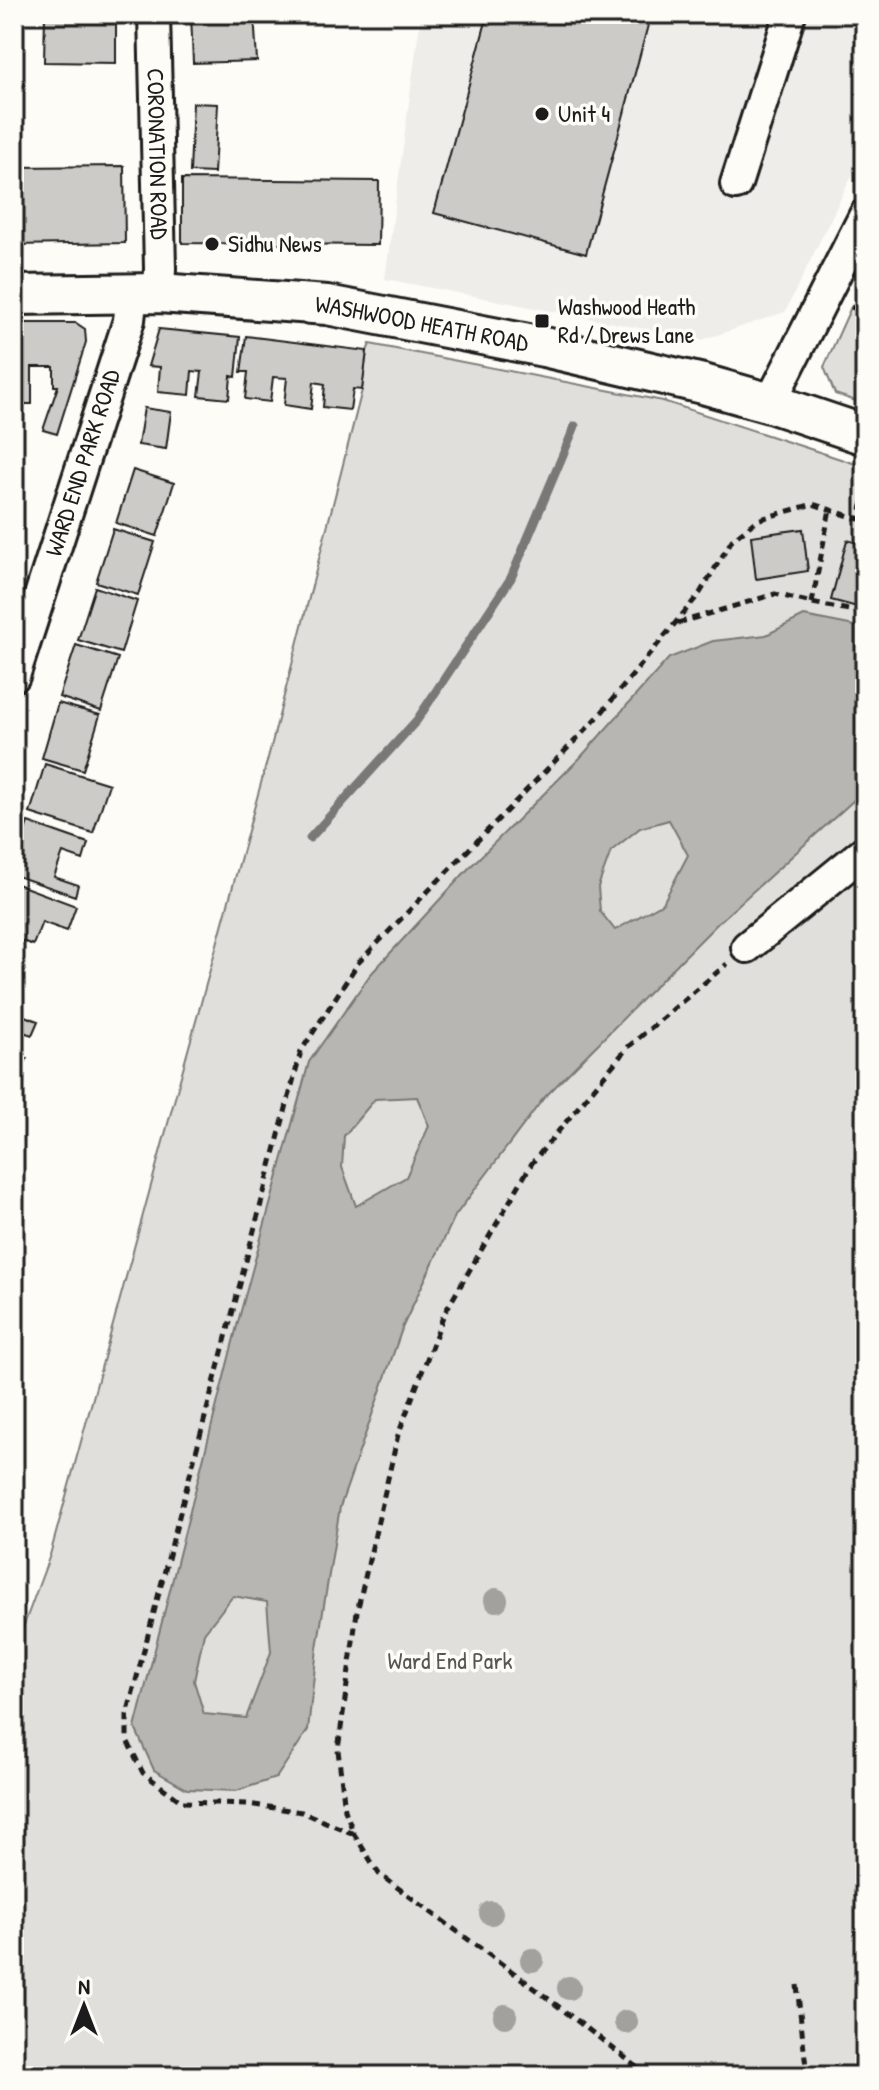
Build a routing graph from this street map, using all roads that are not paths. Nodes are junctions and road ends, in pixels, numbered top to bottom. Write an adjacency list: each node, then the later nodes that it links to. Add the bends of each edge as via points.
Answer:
1 (154, 14): 5 (street, CORONATION ROAD, via 160,268)
2 (790, 14): 3 (street)
3 (736, 184)
4 (865, 215): 7 (street)
5 (146, 293): 6 (main road, WASHWOOD HEATH ROAD); 7 (main road, WASHWOOD HEATH ROAD, via 327,305 544,347); 9 (street, WARD END PARK ROAD, via 129,320)
6 (14, 295)
7 (770, 403): 8 (main road, WASHWOOD HEATH ROAD)
8 (865, 435)
9 (14, 676)
10 (865, 851): 11 (street)
11 (747, 947)

